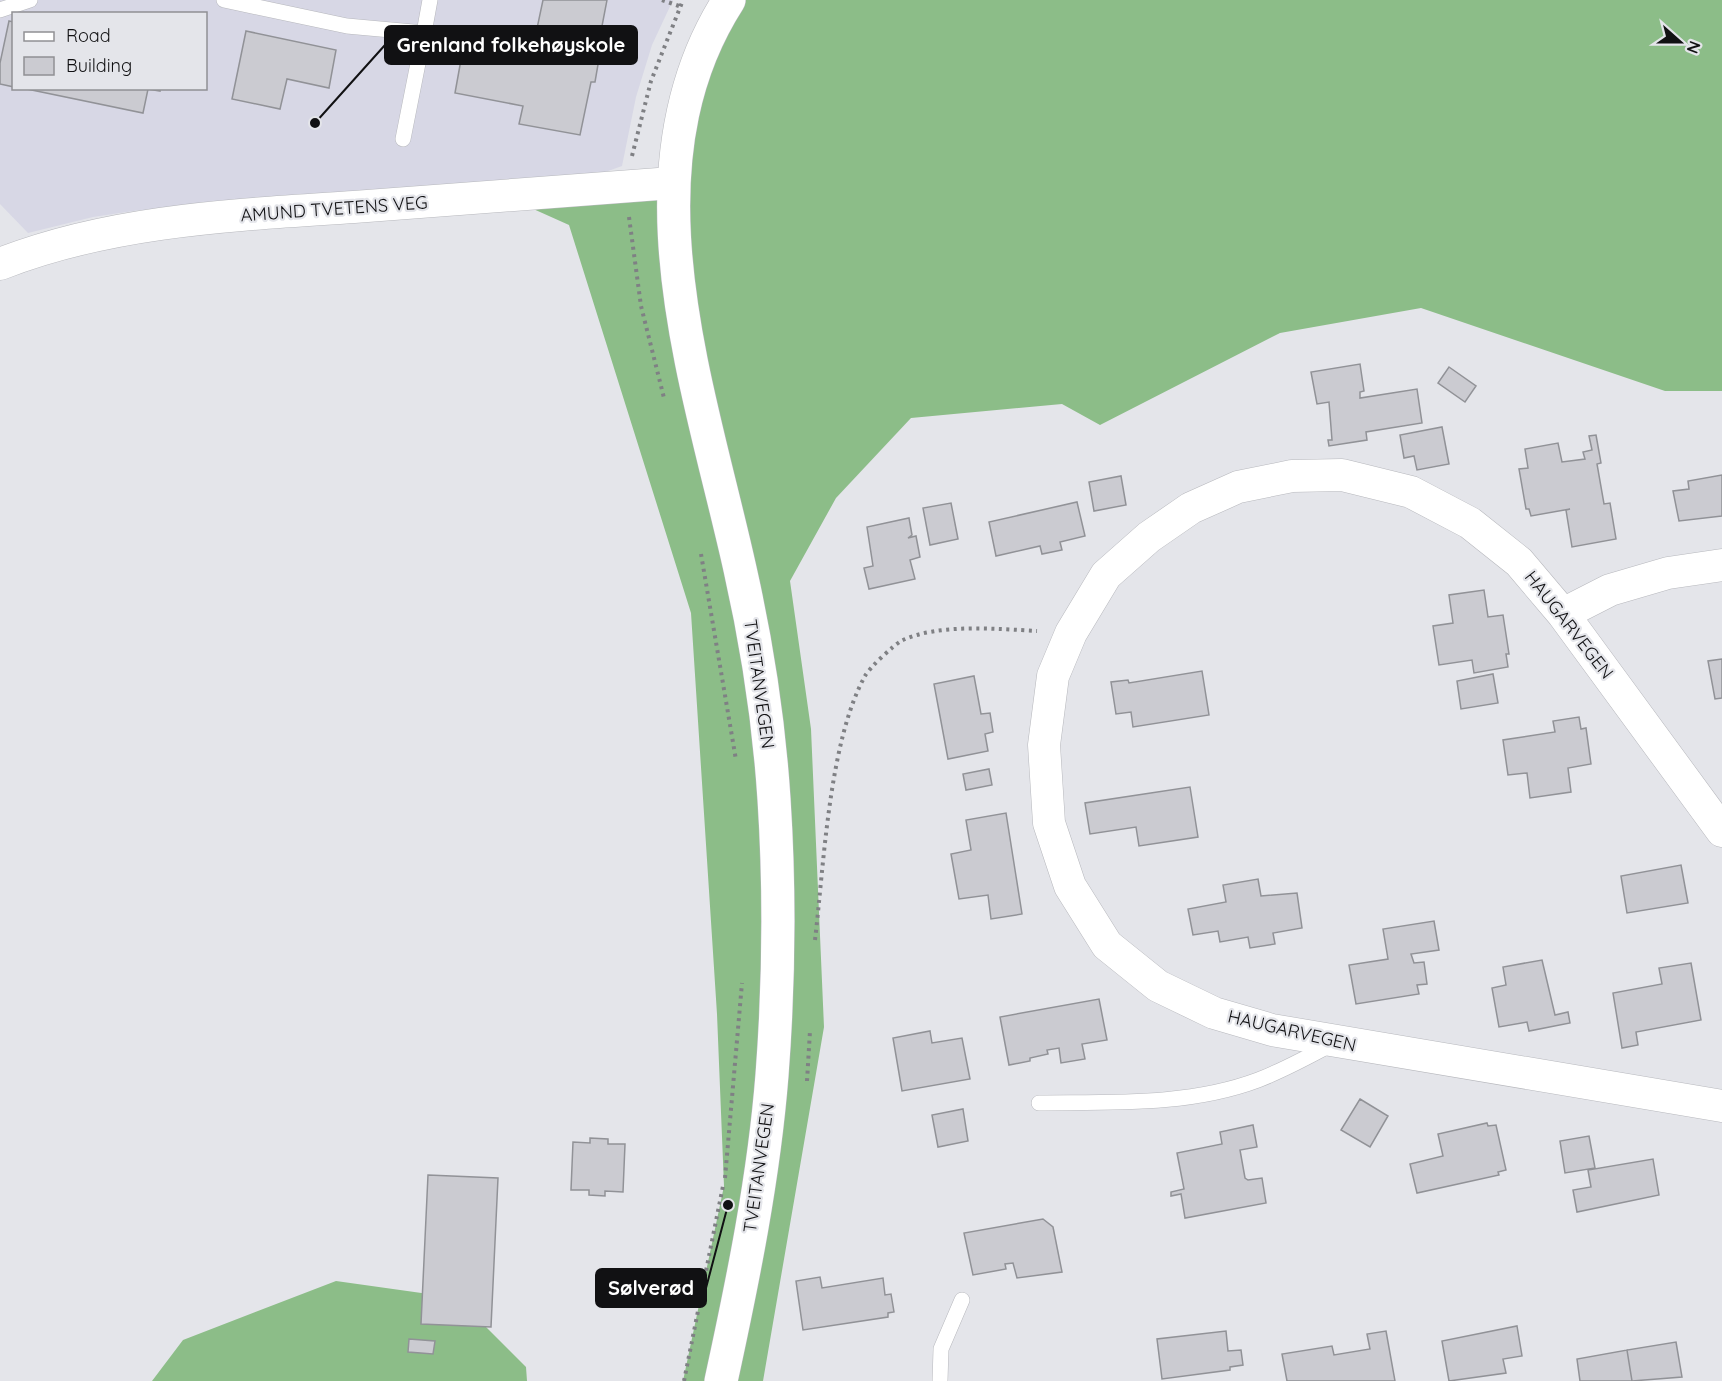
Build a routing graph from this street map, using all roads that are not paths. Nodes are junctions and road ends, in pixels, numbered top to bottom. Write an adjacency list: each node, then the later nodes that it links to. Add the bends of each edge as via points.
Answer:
1 (30, 0): 5 (lane)
2 (224, 0): 6 (lane, via 347,26)
3 (430, 0): 6 (lane)
4 (729, 0): 8 (main road, TVEITANVEGEN, via 698,60 683,106)
5 (0, 10)
6 (424, 33): 7 (lane)
7 (403, 139)
8 (672, 183): 9 (street, AMUND TVETENS VEG, via 244,215 130,228); 17 (main road, TVEITANVEGEN, via 677,270 691,352 742,573 758,663 768,730 777,854 772,1077 753,1214)
9 (0, 264)
10 (1722, 565): 11 (street, via 1668,573 1610,590)
11 (1563, 614): 12 (street, HAUGARVEGEN); 13 (street, HAUGARVEGEN, via 1519,562 1470,523 1411,492 1342,475 1292,476 1238,487 1191,508 1149,537 1106,575 1071,633 1053,676 1044,745 1049,823 1070,886 1107,945 1158,986 1214,1013 1272,1030)
12 (1722, 831)
13 (1335, 1042): 14 (lane, via 1257,1081 1217,1092 1135,1102); 15 (street, HAUGARVEGEN)
14 (1039, 1102)
15 (1722, 1106)
16 (962, 1300): 18 (lane, via 941,1349)
17 (721, 1381)
18 (940, 1381)

